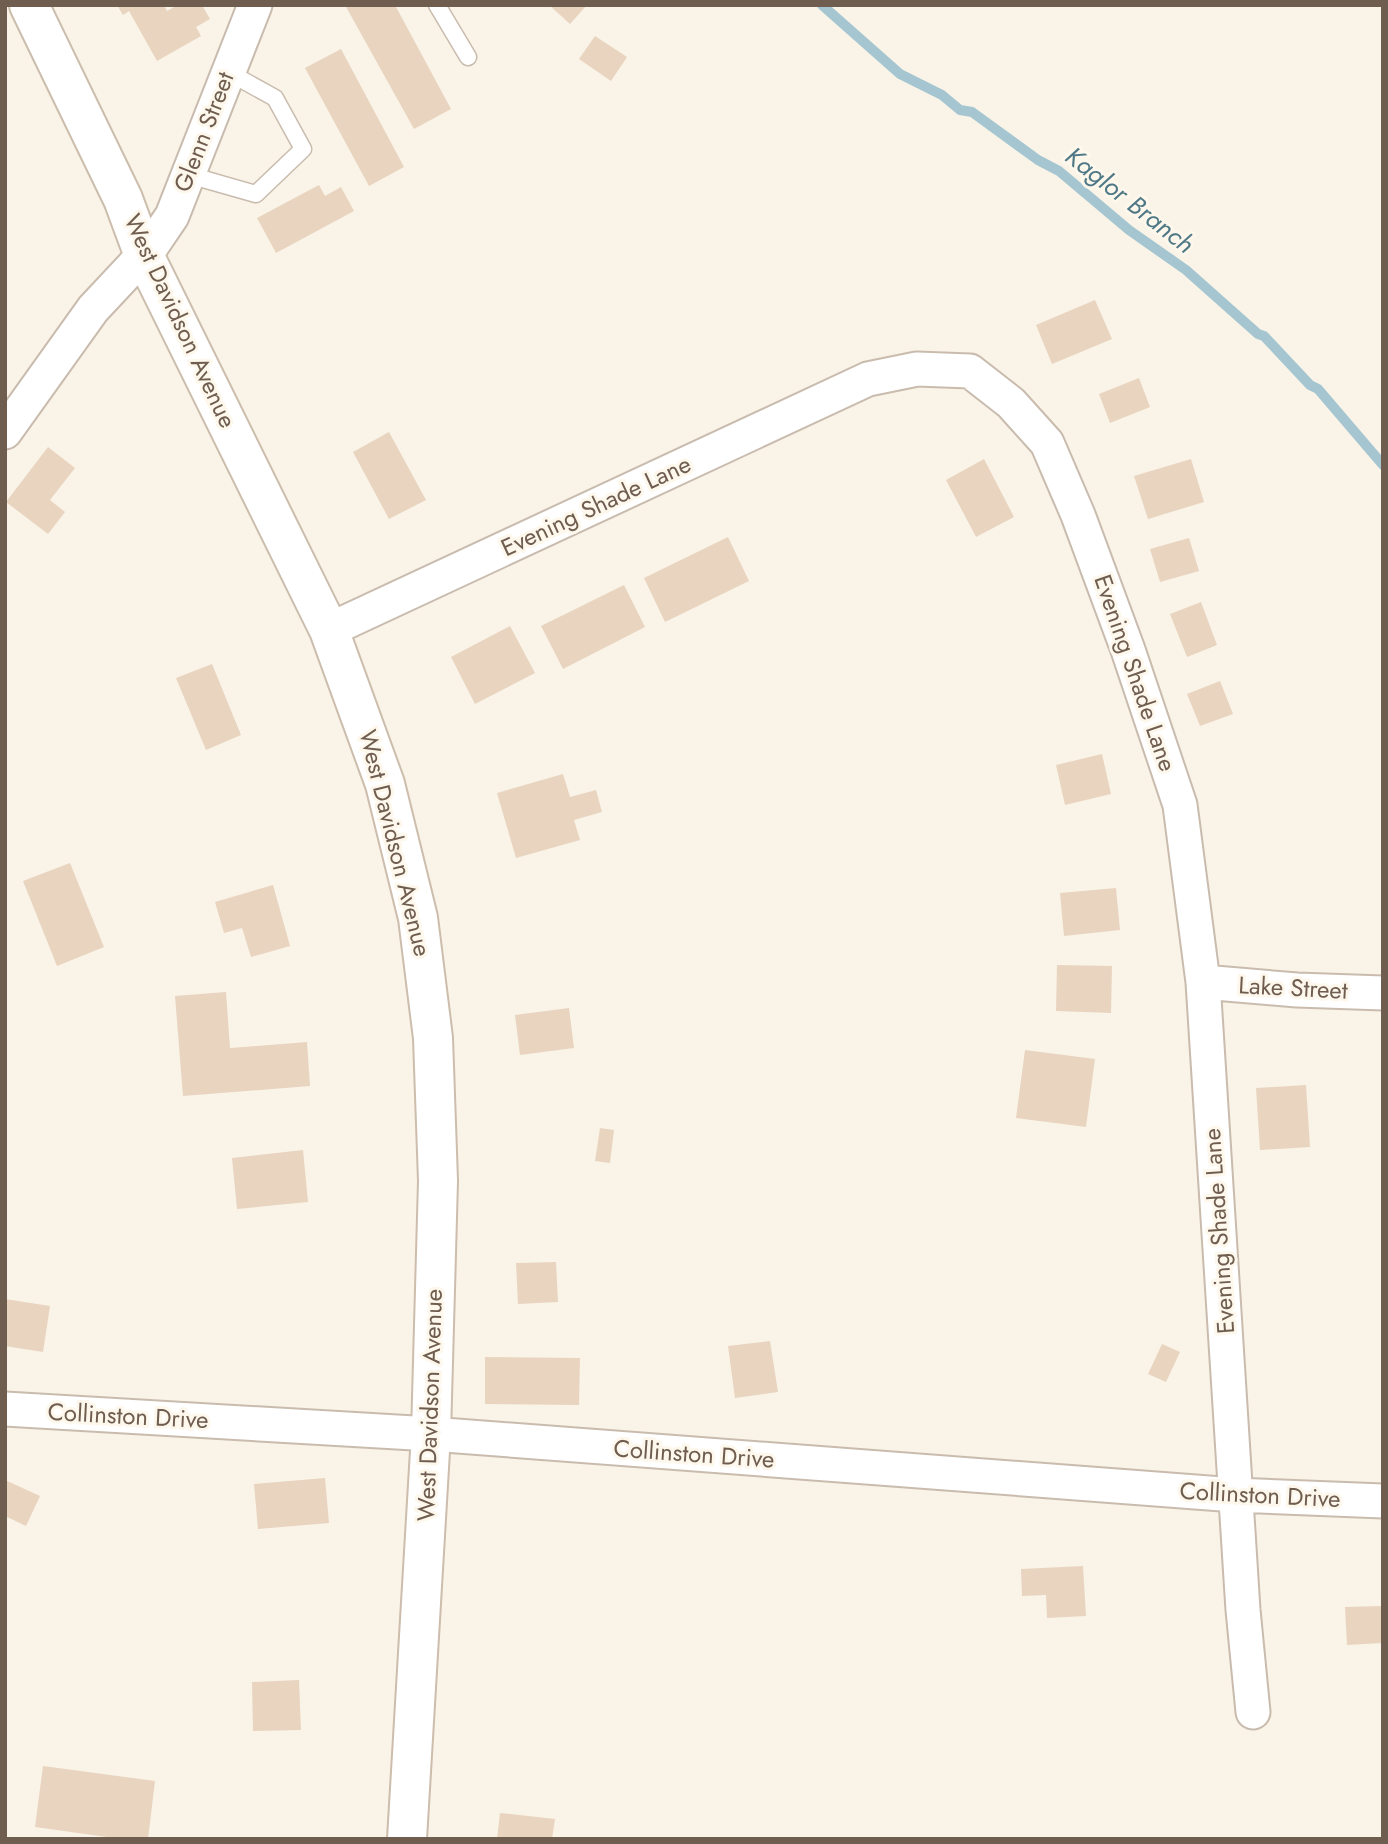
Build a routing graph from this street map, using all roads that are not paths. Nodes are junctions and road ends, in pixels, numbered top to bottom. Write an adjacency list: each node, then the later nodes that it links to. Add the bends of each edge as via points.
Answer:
1 (29, 5): 7 (street, West Davidson Avenue, via 123,198)
2 (255, 5): 5 (street, Glenn Street)
3 (437, 5): 4 (lane)
4 (468, 57)
5 (228, 72): 6 (street, Glenn Street); 6 (lane, via 275,98 303,149 256,194)
6 (190, 175): 7 (street, Glenn Street, via 172,216)
7 (143, 253): 8 (street, Glenn Street, via 93,309); 9 (street, West Davidson Avenue)
8 (5, 432)
9 (330, 630): 10 (street, Evening Shade Lane, via 868,380 917,369 970,372 1011,403 1047,443 1078,515 1180,805); 13 (street, West Davidson Avenue, via 385,784 425,963 438,1128)
10 (1203, 982): 11 (street, Lake Street); 14 (street, Evening Shade Lane)
11 (1383, 993)
12 (5, 1409): 13 (street, Collinston Drive)
13 (431, 1434): 14 (street, Collinston Drive); 17 (street, West Davidson Avenue)
14 (1235, 1495): 15 (street, Collinston Drive); 16 (street, Evening Shade Lane)
15 (1383, 1501)
16 (1254, 1712)
17 (407, 1839)

